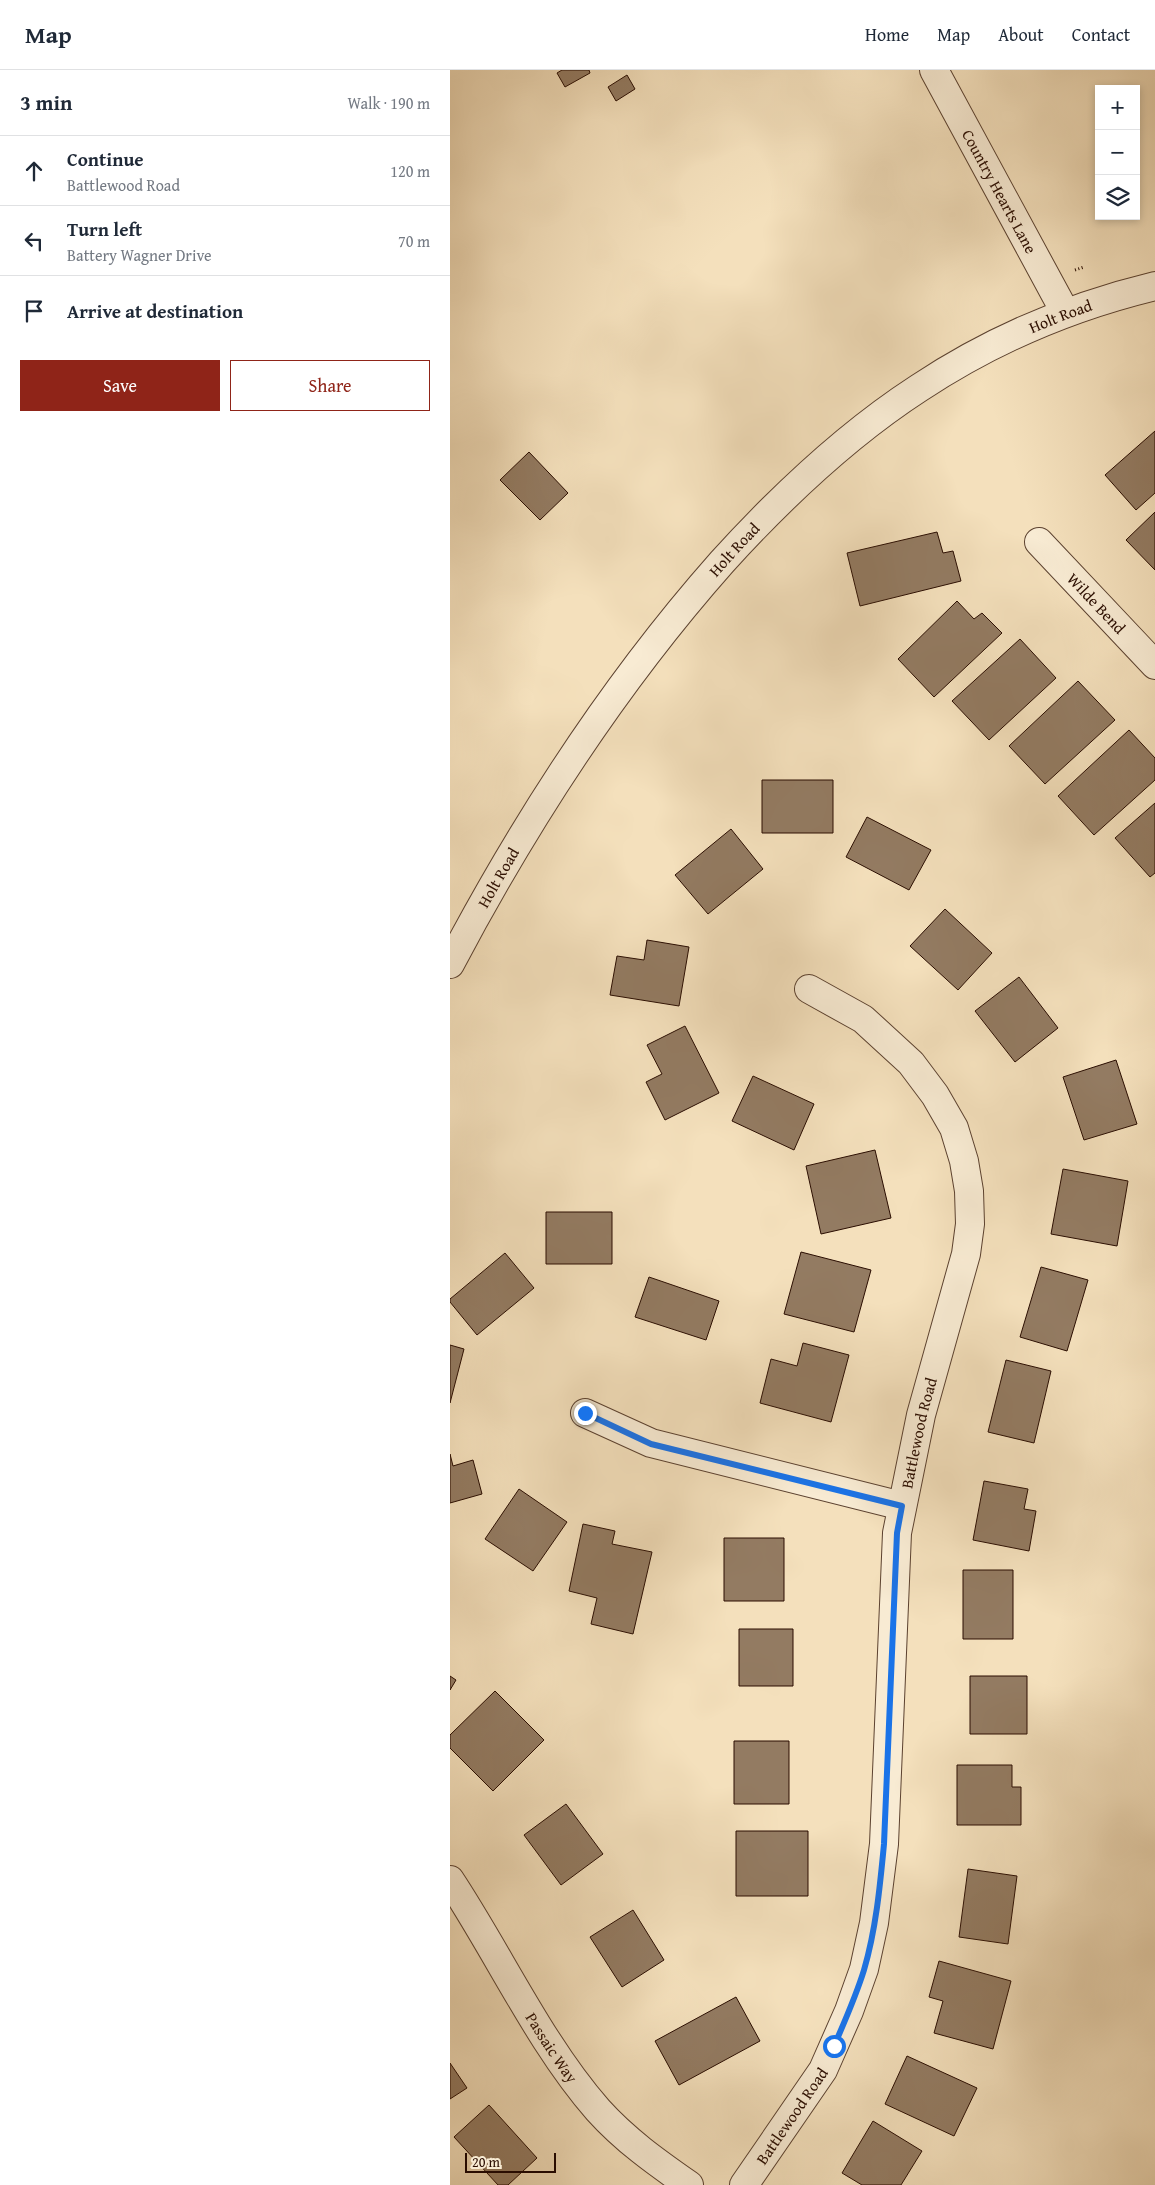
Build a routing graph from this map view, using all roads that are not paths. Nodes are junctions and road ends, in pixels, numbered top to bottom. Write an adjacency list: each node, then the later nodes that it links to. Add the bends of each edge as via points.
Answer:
1 (934, 70): 3 (street, Country Hearts Lane)
2 (1155, 286): 3 (street, Holt Road)
3 (1065, 312): 6 (street, Holt Road, via 964,360 875,418 813,469 758,523 647,651 569,760)
4 (1038, 542): 5 (street, Wilde Bend)
5 (1155, 665)
6 (450, 964)
7 (809, 989): 9 (street, Battlewood Road, via 863,1019 911,1063 954,1128 964,1161 970,1224 966,1254 921,1414)
8 (585, 1413): 9 (street, via 651,1444)
9 (902, 1506): 12 (street, Battlewood Road, via 897,1533 884,1844 866,1960 823,2070)
10 (450, 1880): 11 (street, Passaic Way, via 560,2061 593,2103 636,2147)
11 (689, 2185)
12 (744, 2185)

